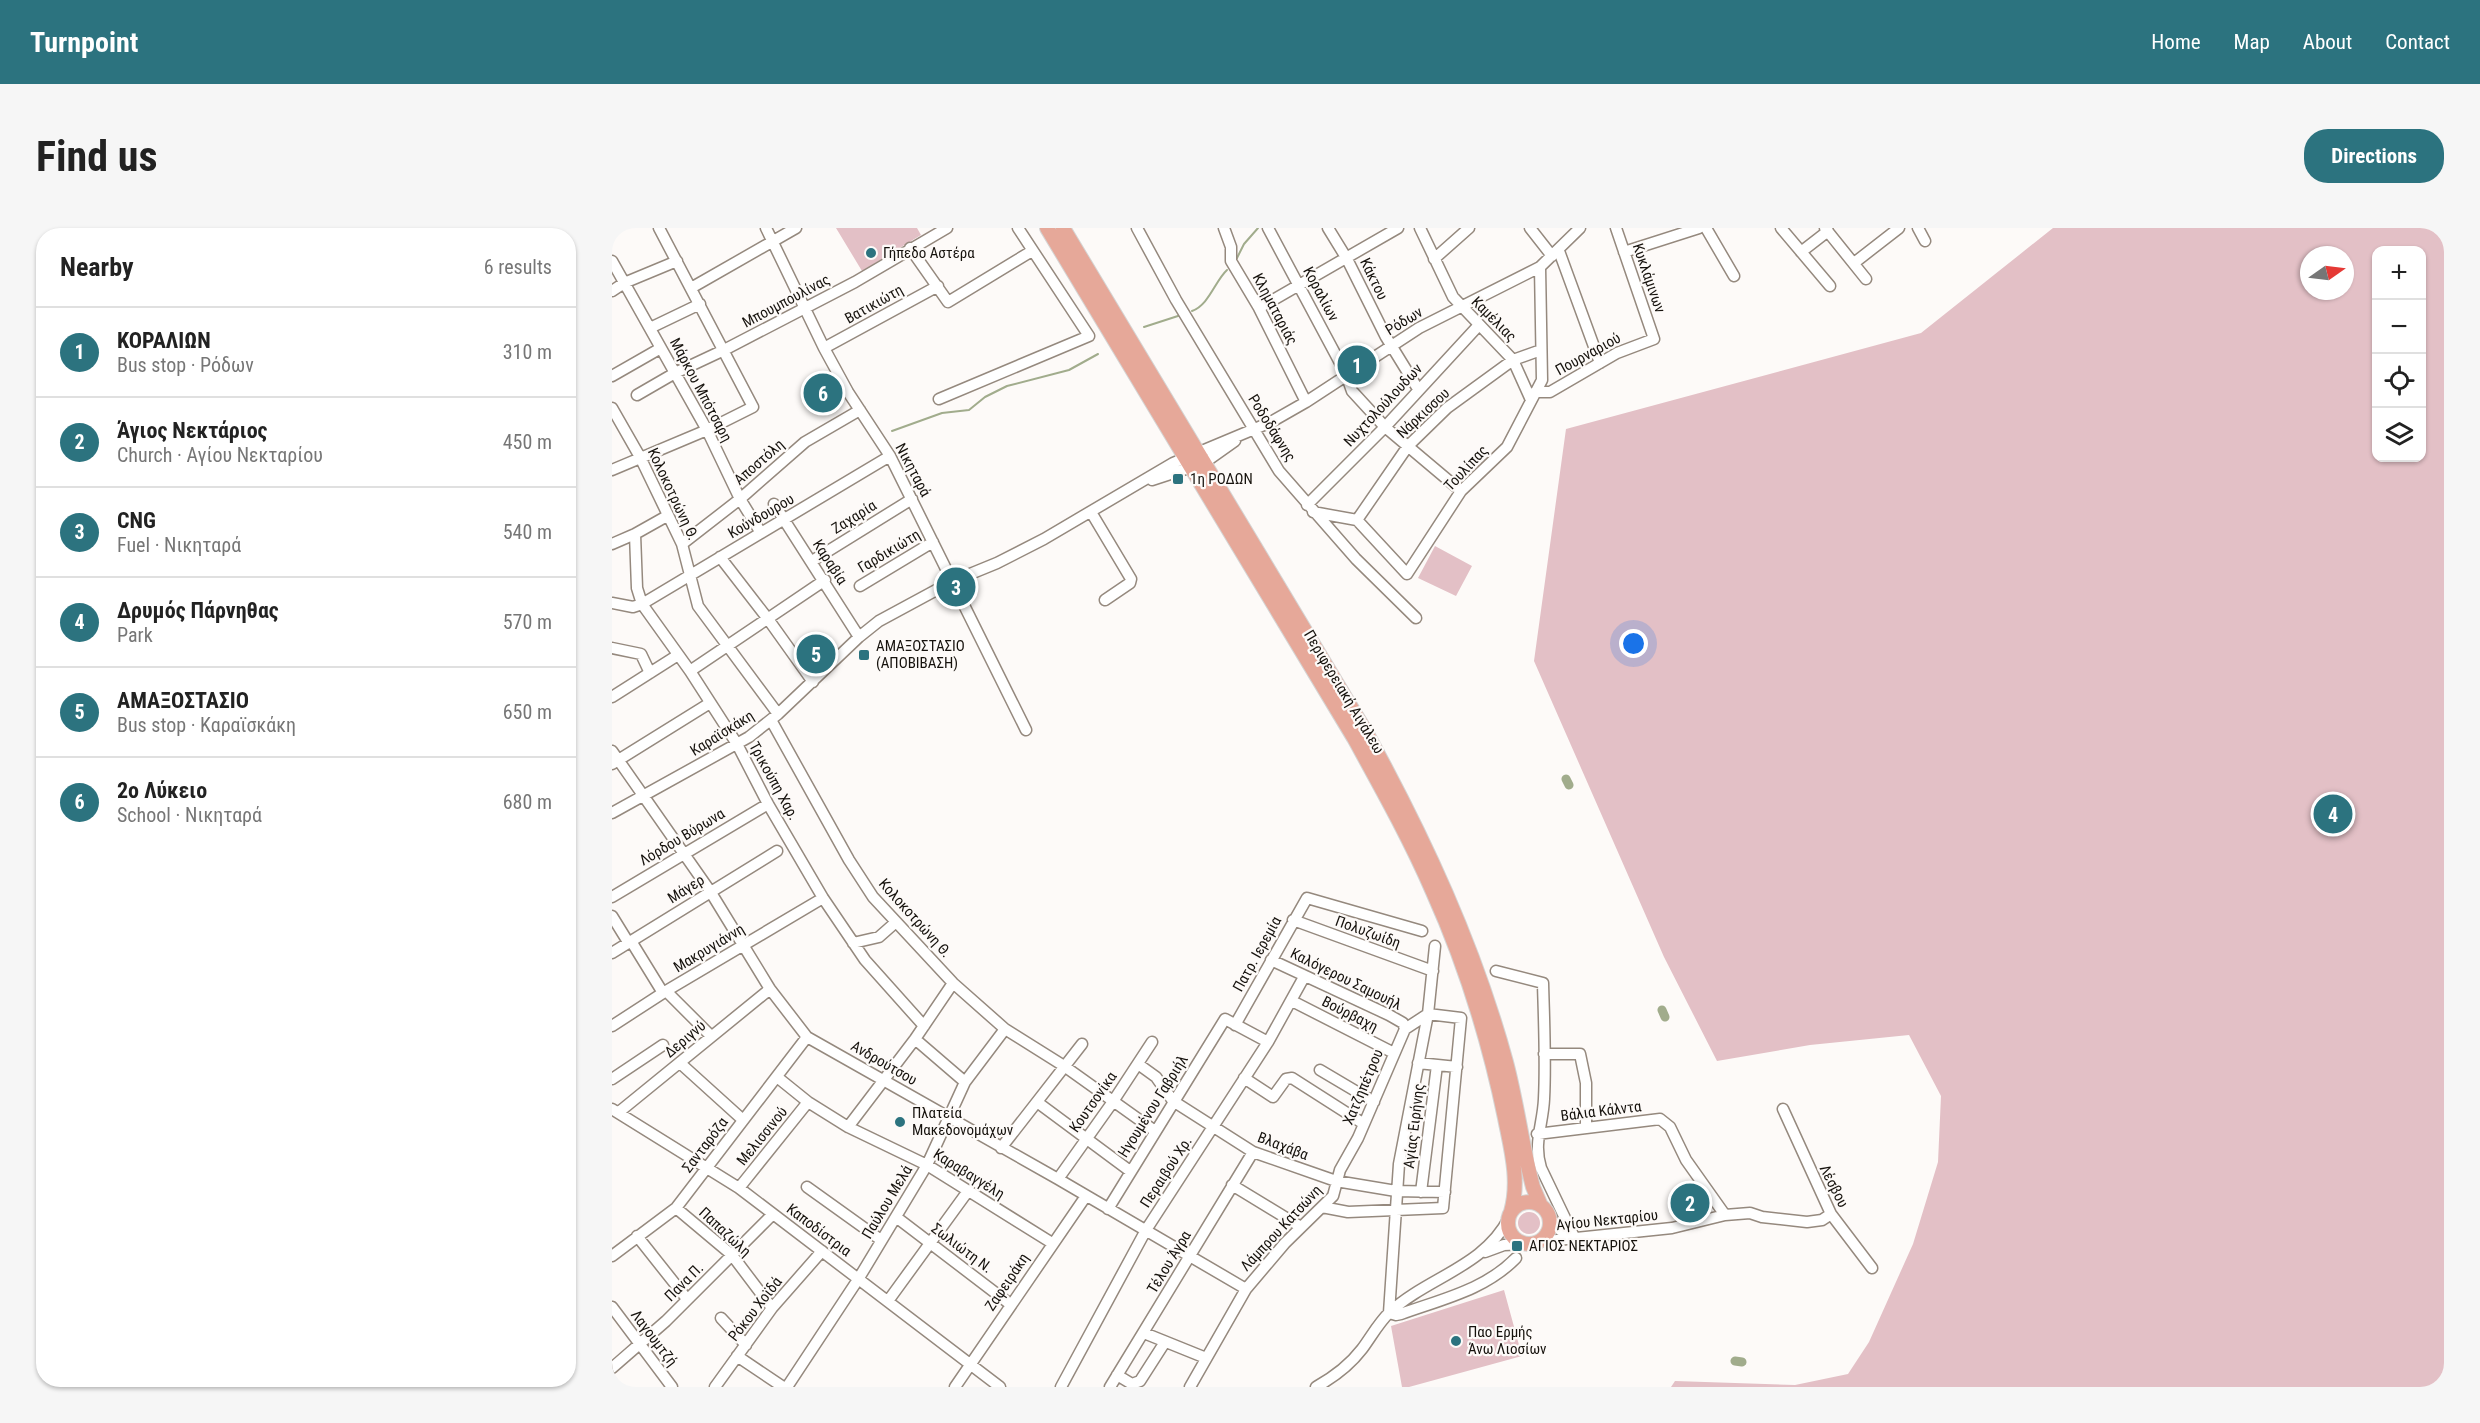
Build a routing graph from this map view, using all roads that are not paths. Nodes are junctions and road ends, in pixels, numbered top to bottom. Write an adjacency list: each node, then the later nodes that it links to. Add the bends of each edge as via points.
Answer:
1 (659, 228): 35 (street)
2 (766, 228): 25 (street, Νικηταρά)
3 (796, 228): 25 (street)
4 (947, 228): 24 (street, Μπουμπουλίνας)
5 (1018, 228): 28 (street)
6 (1047, 228): 76 (main road, Περιφερειακή Αιγάλεω)
7 (1063, 228): 76 (main road, Περιφερειακή Αιγάλεω)
8 (1137, 228): 72 (street, Ροδοδάφνης)
9 (1224, 228): 49 (street, Κληματαριάς, via 1231,261)
10 (1268, 228): 43 (street, Κοραλίων)
11 (1328, 228): 32 (street, Κάκτου)
12 (1398, 228): 32 (street)
13 (1420, 228): 33 (street, Καμέλιας)
14 (1469, 228): 33 (street)
15 (1530, 228): 31 (street)
16 (1580, 228): 31 (street, Ρόδων)
17 (1616, 228): 29 (street, Κυκλάμινων)
18 (1699, 228): 29 (street)
19 (1706, 228): 38 (street)
20 (1781, 228): 30 (street)
21 (1899, 228): 36 (street)
22 (1918, 228): 26 (street)
23 (1826, 230): 30 (street); 36 (street)
24 (930, 232): 27 (street, Μπουμπουλίνας)
25 (772, 240): 44 (street); 48 (street, Νικηταρά)
26 (1925, 241)
27 (910, 248): 41 (street); 48 (street, Μπουμπουλίνας)
28 (1032, 251): 41 (street, via 948,302); 66 (street, via 1089,336)
29 (1624, 252): 52 (street, Κυκλάμινων)
30 (1801, 252): 42 (street)
31 (1555, 254): 37 (street, Ρόδων); 59 (street)
32 (1347, 259): 43 (street); 53 (street, Κάκτου)
33 (1434, 259): 47 (street, Καμέλιας)
34 (612, 261): 40 (street, Μάρκου Μπότσαρη)
35 (676, 261): 40 (street); 44 (street)
36 (1854, 263): 39 (street)
37 (1540, 267): 47 (street, Ρόδων); 57 (street)
38 (1734, 276)
39 (1866, 279)
40 (624, 283): 45 (street); 51 (street, Μάρκου Μπότσαρη)
41 (938, 286): 55 (street, Βατικιώτη)
42 (1830, 286)
43 (1300, 287): 49 (street); 62 (street, Κοραλίων)
44 (691, 288): 46 (street)
45 (612, 291)
46 (700, 304): 51 (street); 56 (street)
47 (1460, 307): 50 (street, Καμέλιας); 53 (street, Ρόδων)
48 (803, 308): 55 (street, Νικηταρά); 56 (street, Μπουμπουλίνας)
49 (1259, 308): 67 (street, Κληματαριάς)
50 (1479, 325): 58 (street, Καμέλιας); 63 (street, Νυχτολούλουδων)
51 (650, 328): 54 (street, Μάρκου Μπότσαρη)
52 (1654, 339): 59 (street, Πουρναριού)
53 (1391, 345): 62 (street, Ρόδων); 63 (street, Κάκτου)
54 (661, 348): 60 (street); 61 (street, Μάρκου Μπότσαρη)
55 (824, 348): 69 (street, Νικηταρά)
56 (724, 350): 61 (street, Μπουμπουλίνας); 71 (street, via 753,407)
57 (1541, 350): 58 (street, Νάρκισσου); 65 (street, Τουλίπας, via 1542,381)
58 (1514, 360): 65 (street, Καμέλιας); 73 (street, Νάρκισσου, via 1447,408)
59 (1600, 363): 65 (street, Πουρναριού, via 1550,392)
60 (613, 371)
61 (675, 372): 64 (street, Μπουμπουλίνας); 71 (street, Μάρκου Μπότσαρη)
62 (1346, 374): 67 (street, Ρόδων); 70 (street, Κοραλίων, via 1352,391)
63 (1418, 389): 70 (street, Νυχτολούλουδων)
64 (637, 395)
65 (1533, 396): 78 (street, Τουλίπας, via 1507,447)
66 (939, 399)
67 (1306, 402): 72 (street, Ρόδων)
68 (612, 408): 75 (street, Κολοκοτρώνη Θ.)
69 (860, 410): 74 (street, Νικηταρά); 79 (street, Αποστόλη, via 804,442)
70 (1385, 427): 73 (street, Κοραλίων); 82 (street, Νυχτολούλουδων)
71 (707, 430): 75 (street); 79 (street, Μάρκου Μπότσαρη)
72 (1254, 431): 76 (street, Ρόδων); 82 (street, Ροδοδάφνης, via 1279,471)
73 (1408, 446): 78 (street, Κοραλίων); 86 (street, Νάρκισσου)
74 (890, 456): 80 (street, Νικηταρά); 85 (street, Κούνδουρου)
75 (640, 457): 77 (street); 84 (street, Κολοκοτρώνη Θ.)
76 (1194, 460): 83 (street, Ρόδων, via 1143,482); 203 (main road, Περιφερειακή Αιγάλεω, via 1366,732 1409,809 1467,940 1511,1082 1533,1187); 206 (main road, Περιφερειακή Αιγάλεω, via 1354,738 1433,892 1468,986 1500,1095 1515,1174)
77 (612, 470)
78 (1461, 491): 86 (street, Τουλίπας, via 1407,574)
79 (740, 499): 87 (street, Μάρκου Μπότσαρη); 91 (street, Αποστόλη)
80 (912, 499): 89 (street, Νικηταρά); 93 (street, Ζαχαρία)
81 (774, 504): 85 (street, Καραβία)
82 (1310, 508): 86 (street); 101 (street, Ροδοδάφνης)
83 (1090, 512): 96 (street, Ρόδων, via 1012,556); 98 (street, via 1131,579 1130,584)
84 (668, 516): 88 (street); 91 (street, Κολοκοτρώνη Θ.)
85 (785, 519): 87 (street, Κούνδουρου); 93 (street, Καραβία)
86 (1357, 520)
87 (761, 533): 92 (street, Κούνδουρου)
88 (635, 534): 90 (street); 100 (street, Τρικούπη Χαρ., via 637,588)
89 (933, 542): 96 (street, Νικηταρά); 97 (street, Γαρδικιώτη)
90 (612, 544)
91 (682, 544): 94 (street, Κολοκοτρώνη Θ.)
92 (720, 557): 94 (street, Κούνδουρου); 102 (street)
93 (812, 561): 95 (street, Καραβία)
94 (688, 575): 100 (street, Κούνδουρου); 104 (street, Κολοκοτρώνη Θ., via 698,606)
95 (825, 580): 102 (street); 103 (street, Καραβία)
96 (953, 581): 103 (street, Καραϊσκάκη, via 879,621); 113 (street, Νικηταρά)
97 (860, 586)
98 (1105, 600)
99 (612, 603): 100 (street, via 633,607)
100 (642, 604): 106 (street, Τρικούπη Χαρ.)
101 (1416, 618)
102 (768, 619): 104 (street); 109 (street)
103 (859, 637): 109 (street, Καραϊσκάκη)
104 (728, 645): 107 (street); 112 (street, Κολοκοτρώνη Θ.)
105 (612, 648): 108 (street, via 641,654)
106 (678, 655): 107 (street, Τρικούπη Χαρ.); 108 (street)
107 (690, 671): 111 (street, Τρικούπη Χαρ.)
108 (650, 673): 110 (street)
109 (813, 682): 112 (street, Καραϊσκάκη)
110 (612, 697)
111 (710, 703): 114 (street, Τρικούπη Χαρ.); 115 (street)
112 (775, 717): 114 (street, Καραϊσκάκη); 126 (street, Κολοκοτρώνη Θ., via 849,860 873,897)
113 (1026, 730)
114 (737, 744): 116 (street, Καραϊσκάκη); 117 (street, Τρικούπη Χαρ.)
115 (614, 758): 116 (street, Ανδρούτσου)
116 (645, 796): 118 (street, Καραϊσκάκη); 120 (street, Ανδρούτσου)
117 (768, 804): 120 (street, Λόρδου Βύρωνα); 123 (street, Τρικούπη Χαρ.)
118 (612, 813)
119 (777, 851): 121 (street, Μάγερ)
120 (685, 853): 121 (street, Ανδρούτσου); 122 (street, Λόρδου Βύρωνα)
121 (710, 891): 128 (street, Μάγερ); 130 (street, Ανδρούτσου)
122 (612, 897)
123 (823, 898): 129 (street, Τρικούπη Χαρ.); 130 (street, Μακρυγιάννη)
124 (612, 916): 128 (street)
125 (1293, 920): 127 (street, Πατρ. Ιερεμία, via 1307,898); 133 (street, Πατρ. Ιερεμία); 134 (street, Πολυζωίδη)
126 (896, 922): 129 (street, via 879,937); 137 (street, Κολοκοτρώνη Θ.)
127 (1422, 931)
128 (629, 941): 132 (street, Μάγερ); 139 (street)
129 (853, 943): 144 (street, Τρικούπη Χαρ.)
130 (743, 945): 138 (street, Ανδρούτσου); 139 (street, Μακρυγιάννη)
131 (1436, 946): 134 (street)
132 (612, 953)
133 (1271, 960): 136 (street, Καλόγερου Σαμουήλ); 142 (street, Πατρ. Ιερεμία)
134 (1433, 971): 141 (street)
135 (1496, 971): 155 (street, via 1543,983)
136 (1304, 977): 140 (street, Περαιβού Χρ.); 146 (street, Καλόγερου Σαμουήλ, via 1389,1015)
137 (953, 983): 144 (street); 145 (street, Κολοκοτρώνη Θ.)
138 (770, 989): 147 (street, Δεριγνύ); 148 (street, Ανδρούτσου)
139 (665, 992): 143 (street, Μακρυγιάννη); 147 (street)
140 (1292, 1001): 151 (street, Περαιβού Χρ.); 154 (street, Βούρβαχη)
141 (1428, 1014): 146 (street, Χατζηπέτρου); 158 (street); 161 (street, via 1461,1018)
142 (1230, 1022): 151 (street); 168 (street, Ηγουμένου Γαβριήλ)
143 (612, 1026)
144 (924, 1026): 149 (street)
145 (1005, 1029): 160 (street, Κολοκοτρώνη Θ.); 167 (street, Παύλου Μελά)
146 (1406, 1029): 154 (street, Χατζηπέτρου)
147 (711, 1036): 156 (street, Δεριγνύ)
148 (807, 1037): 163 (street, Σανταρόζα); 166 (street, Ανδρούτσου)
149 (915, 1039): 166 (street); 167 (street)
150 (1152, 1042): 157 (street, Κουτσονίκα)
151 (1268, 1042): 164 (street, Περαιβού Χρ.)
152 (1082, 1044): 160 (street)
153 (663, 1045): 165 (street)
154 (1394, 1053): 172 (street, Χατζηπέτρου)
155 (1544, 1054): 180 (street, via 1580,1054 1587,1091); 182 (street, via 1544,1103)
156 (680, 1063): 174 (street, Δεριγνύ); 176 (street)
157 (1138, 1064): 168 (street, Βλαχάβα, via 1156,1077); 171 (street, Κουτσονίκα)
158 (1418, 1064): 159 (street); 195 (street)
159 (1437, 1065): 161 (street); 196 (street, Αγίας Ειρήνης)
160 (1064, 1066): 170 (street); 171 (street, Κολοκοτρώνη Θ.)
161 (1457, 1067): 197 (street)
162 (1320, 1070): 172 (street)
163 (777, 1077): 169 (street, Καραβαγγέλη); 176 (street, Σανταρόζα)
164 (1244, 1078): 177 (street, via 1273,1097 1286,1079 1292,1078); 179 (street, Περαιβού Χρ.)
165 (612, 1079)
166 (883, 1079): 175 (street, Ανδρούτσου); 178 (street)
167 (965, 1082): 175 (street, Παύλου Μελά)
168 (1173, 1101): 179 (street, Βλαχάβα); 181 (street, Ηγουμένου Γαβριήλ)
169 (808, 1102): 178 (street, Καραβαγγέλη); 193 (street, Μελισσινού)
170 (1037, 1102): 183 (street); 184 (street)
171 (1112, 1102): 181 (street, Κολοκοτρώνη Θ.); 183 (street, Κουτσονίκα)
172 (1374, 1102): 177 (street, Χατζηπέτρου)
173 (1783, 1109): 205 (street, Λέσβου)
174 (615, 1111): 187 (street, Καποδίστρια)
175 (948, 1118): 184 (street, Ανδρούτσου); 186 (street, Παύλου Μελά)
176 (743, 1120): 187 (street, Σανταρόζα)
177 (1364, 1124): 190 (street, Χατζηπέτρου)
178 (848, 1127): 186 (street, Καραβαγγέλη)
179 (1213, 1127): 185 (street, Βλαχάβα); 210 (street, Περαιβού Χρ.)
180 (1586, 1127): 182 (street, Βάλια Κάλντα); 207 (street, Βάλια Κάλντα, via 1654,1119 1666,1122 1686,1160)
181 (1155, 1131): 188 (street, Ηγουμένου Γαβριήλ)
182 (1537, 1134): 212 (street, via 1540,1168)
183 (1086, 1139): 188 (street); 189 (street, Κουτσονίκα)
184 (1001, 1148): 189 (street, Ανδρούτσου)
185 (1253, 1152): 190 (street, Βλαχάβα); 191 (street, Τέλου Άγρα)
186 (927, 1165): 194 (street, Καραβαγγέλη); 208 (street, Παύλου Μελά)
187 (708, 1167): 193 (street, Καποδίστρια); 200 (street, Σανταρόζα)
188 (1130, 1171): 201 (street, Ηγουμένου Γαβριήλ)
189 (1058, 1179): 198 (street, Ανδρούτσου)
190 (1336, 1181): 195 (street, Βλαχάβα); 199 (street, Λάμπρου Κατσώνη, via 1333,1196)
191 (1232, 1185): 209 (street); 221 (street, Τέλου Άγρα)
192 (807, 1187): 213 (street)
193 (740, 1188): 204 (street, Καποδίστρια)
194 (968, 1191): 214 (street); 215 (street, Καραβαγγέλη)
195 (1395, 1191): 196 (street, Βλαχάβα); 202 (street)
196 (1421, 1192): 197 (street, Βλαχάβα)
197 (1445, 1192): 202 (street, via 1440,1210)
198 (1086, 1196): 201 (street, Ανδρούτσου); 215 (street, Ζαφειράκη)
199 (1322, 1207): 202 (street, via 1348,1212); 209 (street, Λάμπρου Κατσώνη)
200 (676, 1208): 211 (street, Σανταρόζα); 219 (street, Παπαζώλη)
201 (1108, 1209): 210 (street, Ανδρούτσου)
202 (1394, 1210): 231 (street)
203 (1545, 1211): 206 (main road, via 1535,1203 1522,1203); 212 (street, via 1560,1230); 216 (main road, via 1550,1229)
204 (773, 1214): 217 (street, Καποδίστρια); 219 (street, Πανα Π.)
205 (1831, 1214): 207 (street, Αγίου Νεκταρίου, via 1807,1222 1761,1217 1750,1212); 223 (street, Λέσβου)
206 (1510, 1215): 216 (main road, via 1514,1238); 218 (street, via 1498,1237)
207 (1725, 1215): 212 (street, Αγίου Νεκταρίου, via 1672,1228)
208 (896, 1217): 213 (street, Παύλου Μελά); 214 (street, Σωλιώτη Ν.)
209 (1301, 1227): 225 (street, Λάμπρου Κατσώνη)
210 (1146, 1230): 221 (street, Ανδρούτσου); 248 (street, Περαιβού Χρ.)
211 (638, 1236): 220 (street, Σανταρόζα); 226 (street)
212 (1575, 1239): 216 (street, Αγίου Νεκταρίου)
213 (881, 1240): 224 (street, Παύλου Μελά)
214 (930, 1243): 227 (street); 228 (street, Σωλιώτη Ν.)
215 (1052, 1243): 228 (street, Ζαφειράκη)
216 (1532, 1243): 218 (street, Αγίου Νεκταρίου, via 1504,1245)
217 (822, 1251): 224 (street, Καποδίστρια); 230 (street, Ρόκου Χοϊδά)
218 (1482, 1253): 231 (street)
219 (732, 1255): 226 (street, Πανα Π.); 230 (street, Παπαζώλη)
220 (612, 1256)
221 (1190, 1257): 225 (street, Ανδρούτσου); 233 (street, Τέλου Άγρα)
222 (1516, 1258): 231 (street, via 1480,1286 1401,1314)
223 (1872, 1268)
224 (858, 1278): 227 (street, Καποδίστρια); 245 (street, Παύλου Μελά)
225 (1246, 1289): 238 (street, Λάμπρου Κατσώνη)
226 (687, 1299): 236 (street, Πανα Π.)
227 (888, 1301): 240 (street, Καποδίστρια)
228 (1010, 1304): 240 (street, Ζαφειράκη)
229 (612, 1307): 236 (street, Λαγουμτζή)
230 (772, 1308): 235 (street, Ρόκου Χοϊδά)
231 (1389, 1313): 242 (street)
232 (722, 1318): 235 (street)
233 (1144, 1333): 234 (street); 241 (street, Τέλου Άγρα)
234 (1165, 1342): 238 (street); 241 (street, via 1140,1382 1132,1384)
235 (746, 1344): 237 (street, Ρόκου Χοϊδά)
236 (641, 1345): 239 (street, Πανα Π.); 243 (street, Λαγουμτζή)
237 (737, 1356): 244 (street, Ρόκου Χοϊδά); 245 (street)
238 (1206, 1358): 250 (street, Λάμπρου Κατσώνη)
239 (614, 1363)
240 (970, 1364): 246 (street, Ζαφειράκη); 247 (street, Καποδίστρια)
241 (1117, 1376): 249 (street, Τέλου Άγρα)
242 (1331, 1383): 251 (street)
243 (672, 1387)
244 (715, 1387)
245 (785, 1387)
246 (955, 1387)
247 (1000, 1387)
248 (1061, 1387)
249 (1110, 1387)
250 (1190, 1387)
251 (1316, 1387)

